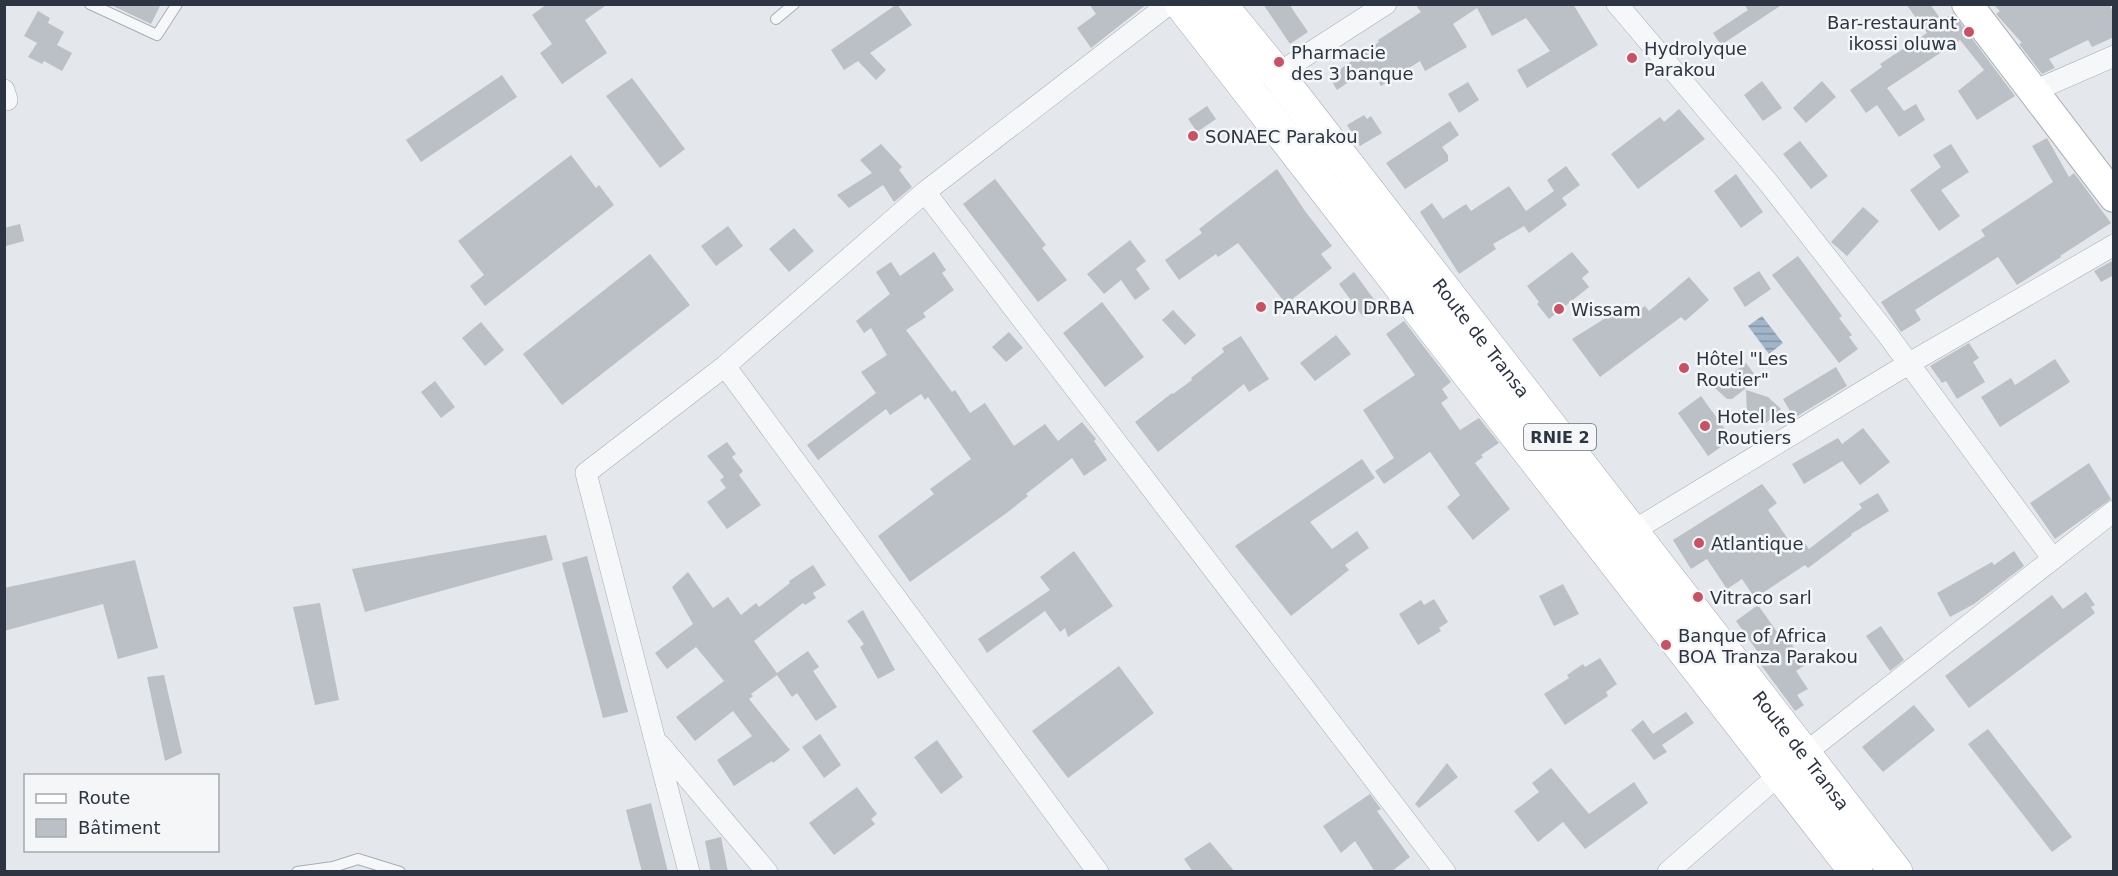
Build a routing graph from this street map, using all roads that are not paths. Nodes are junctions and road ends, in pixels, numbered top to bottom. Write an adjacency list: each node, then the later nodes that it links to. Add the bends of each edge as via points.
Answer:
1 (90, 4): 2 (lane, via 158,35)
2 (177, 4)
3 (794, 4): 10 (lane)
4 (1170, 4): 14 (street)
5 (1181, 4): 23 (main road, Route de Transa / RNIE 2)
6 (1220, 4): 12 (main road, Route de Transa / RNIE 2)
7 (1386, 4): 12 (street)
8 (1617, 4): 17 (street, via 1767,181)
9 (1967, 4): 13 (street)
10 (776, 19)
11 (2114, 56): 13 (street)
12 (1277, 74): 20 (main road, Route de Transa / RNIE 2)
13 (2034, 91): 15 (street)
14 (925, 192): 18 (street); 31 (street)
15 (2114, 196)
16 (2114, 245): 17 (street)
17 (1908, 364): 20 (street); 21 (street)
18 (725, 366): 22 (street, via 586,473); 30 (street)
19 (2114, 511): 21 (street)
20 (1633, 531): 23 (main road, Route de Transa / RNIE 2)
21 (2053, 559): 23 (street)
22 (656, 740): 28 (street); 29 (street)
23 (1792, 764): 24 (main road, Route de Transa / RNIE 2); 25 (main road, Route de Transa / RNIE 2); 32 (street)
24 (1856, 820): 25 (main road); 34 (main road, Route de Transa / RNIE 2)
25 (1831, 840): 33 (main road, Route de Transa / RNIE 2)
26 (297, 872): 27 (lane, via 333,867 358,858)
27 (400, 872)
28 (689, 872)
29 (767, 872)
30 (1098, 872)
31 (1445, 872)
32 (1668, 872)
33 (1856, 872)
34 (1896, 872)

